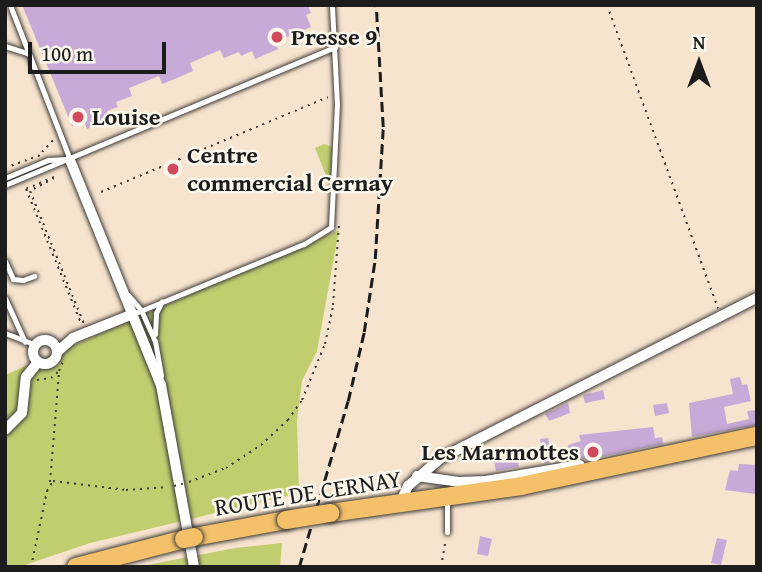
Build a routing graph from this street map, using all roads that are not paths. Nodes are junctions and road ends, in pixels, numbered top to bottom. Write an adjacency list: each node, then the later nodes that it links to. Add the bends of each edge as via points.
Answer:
1 (10, 5): 5 (lane)
2 (332, 5): 4 (lane)
3 (5, 46): 5 (lane)
4 (335, 47): 6 (lane); 13 (lane, via 331,226 304,244)
5 (29, 54): 6 (lane)
6 (70, 160): 7 (lane, via 48,160); 8 (lane); 14 (street)
7 (5, 178)
8 (5, 185)
9 (5, 261): 10 (lane, via 13,279)
10 (34, 276)
11 (5, 298): 17 (lane)
12 (757, 298): 24 (street, via 441,458)
13 (162, 301): 14 (lane); 16 (lane, via 154,325)
14 (137, 312): 16 (lane); 18 (street, via 85,329); 20 (street)
15 (5, 333): 17 (lane)
16 (155, 341): 20 (lane)
17 (30, 343): 18 (street, via 48,341); 19 (street)
18 (57, 352): 19 (street, via 52,362)
19 (38, 362): 21 (street, via 26,377 22,413)
20 (162, 385): 29 (street)
21 (5, 430)
22 (755, 440): 23 (main road, ROUTE DE CERNAY)
23 (632, 463): 24 (street, ROUTE DE CERNAY, via 625,457 486,481); 25 (main road, ROUTE DE CERNAY)
24 (417, 476): 26 (street)
25 (447, 497): 26 (main road, ROUTE DE CERNAY); 27 (lane)
26 (400, 503): 28 (main road, ROUTE DE CERNAY, bridge, via 189,538)
27 (447, 532)
28 (76, 567)
29 (194, 567)

